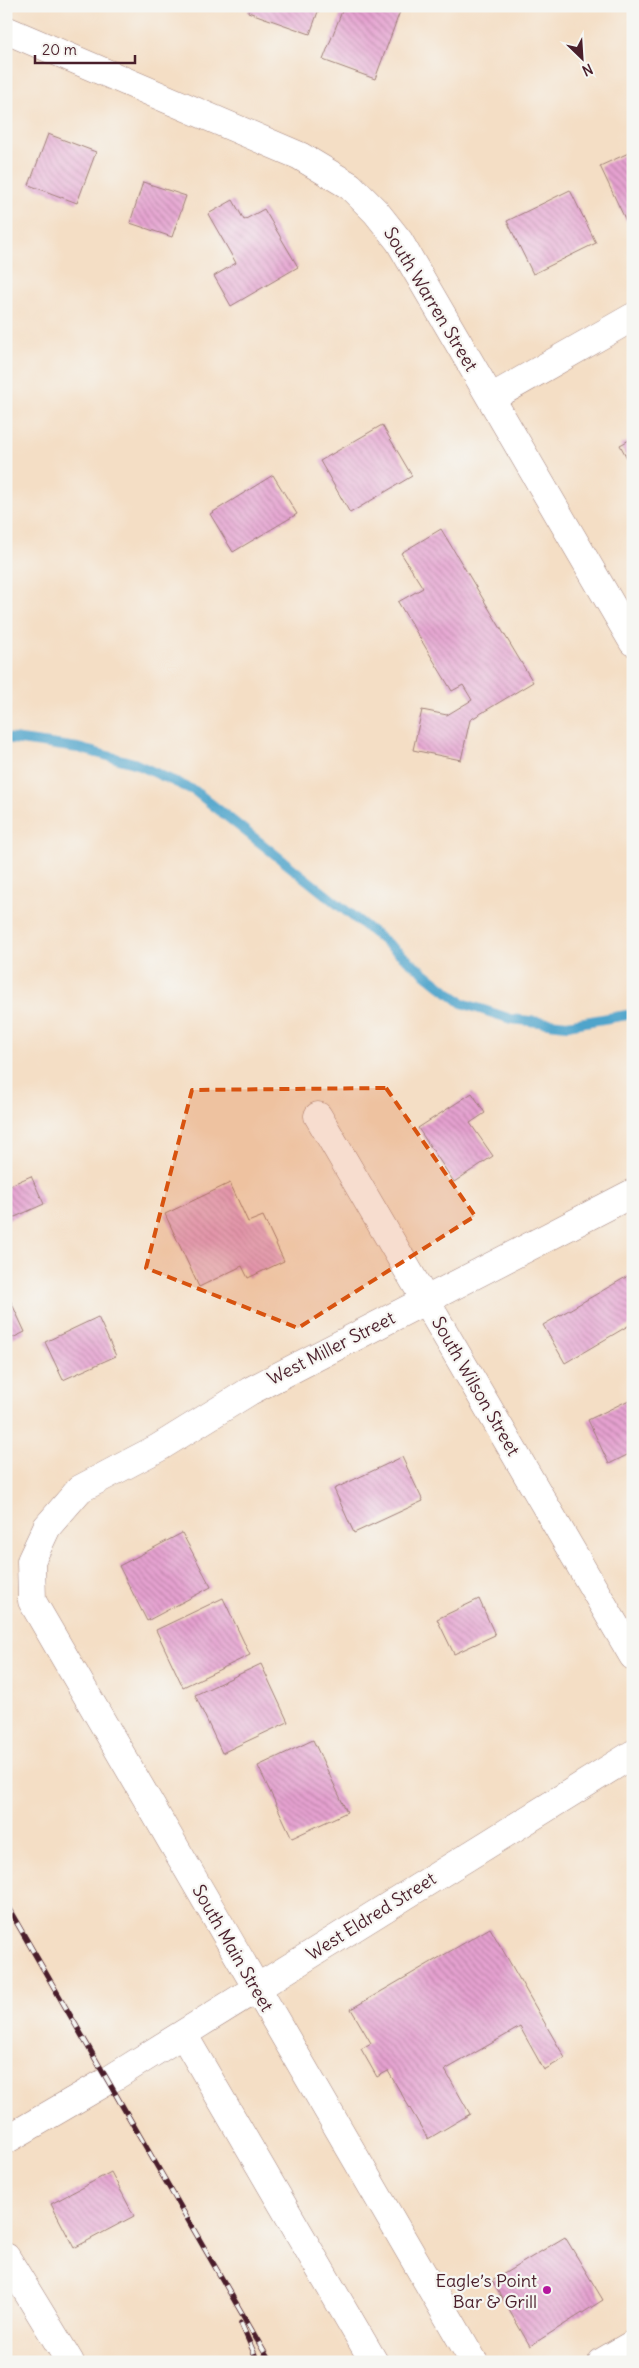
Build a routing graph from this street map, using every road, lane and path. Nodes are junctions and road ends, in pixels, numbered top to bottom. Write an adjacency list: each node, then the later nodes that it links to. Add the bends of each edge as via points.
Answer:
1 (6, 30): 3 (street, South Warren Street, via 300,156 350,186 399,241)
2 (633, 317): 3 (street)
3 (491, 398): 4 (street, South Warren Street)
4 (633, 642)
5 (318, 1116): 7 (street, South Wilson Street)
6 (633, 1193): 7 (street, West Miller Street)
7 (426, 1300): 8 (street, West Miller Street, via 250,1391 158,1448 80,1489); 9 (street, South Wilson Street)
8 (46, 1527): 11 (street, South Main Street, via 31,1561 32,1601)
9 (633, 1656)
10 (633, 1754): 11 (street, West Eldred Street)
11 (256, 1988): 12 (street, West Eldred Street); 18 (street, South Main Street)
12 (183, 2034): 13 (street, West Eldred Street); 17 (street)
13 (6, 2140)
14 (6, 2257): 16 (street)
15 (633, 2344): 19 (street)
16 (70, 2362)
17 (374, 2362)
18 (474, 2362)
19 (602, 2362)

